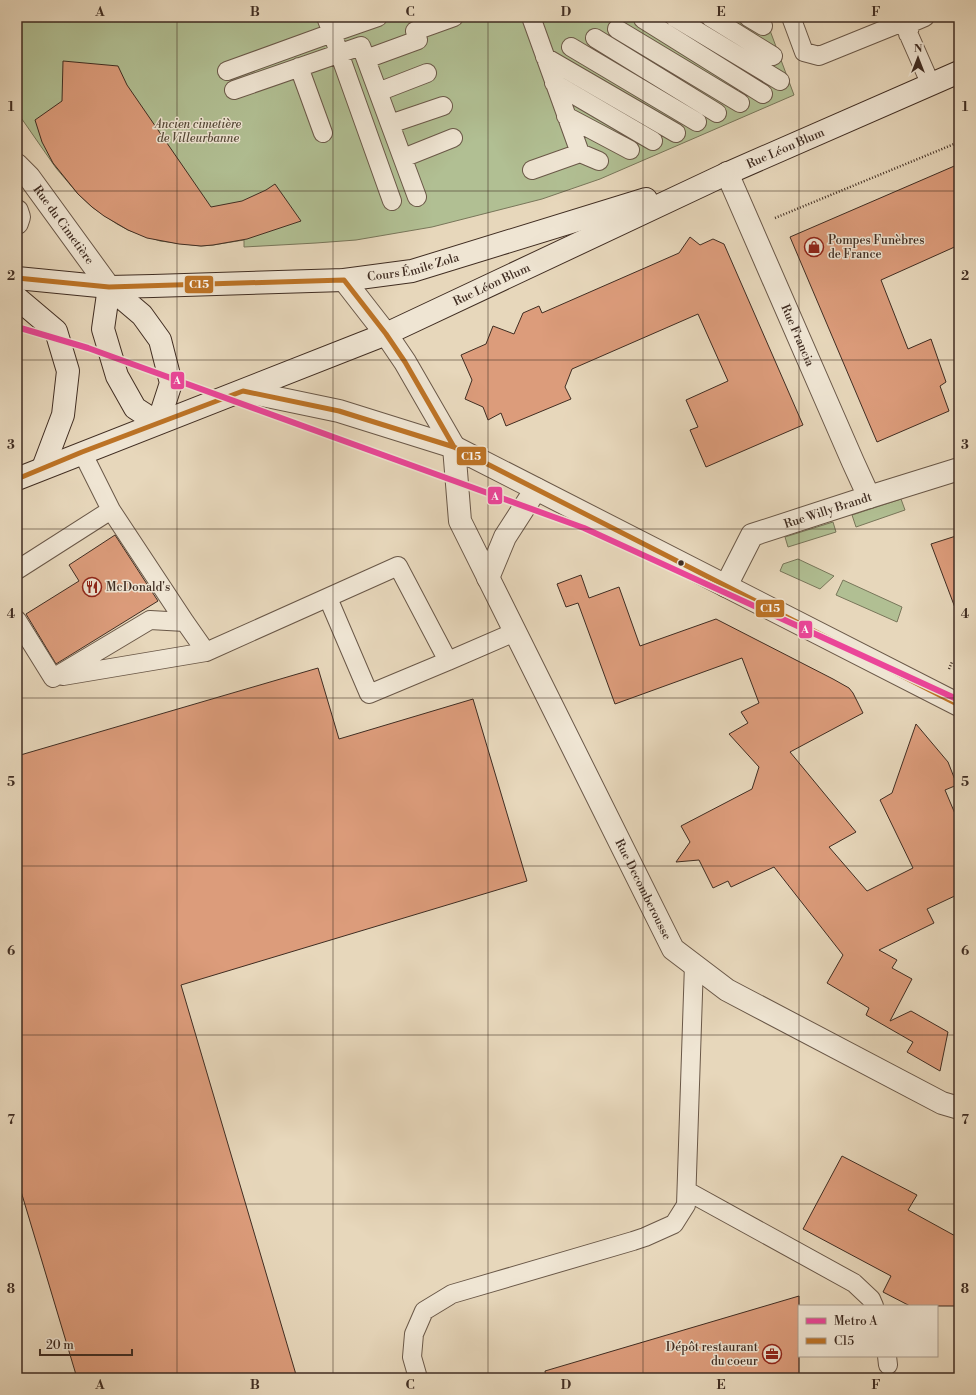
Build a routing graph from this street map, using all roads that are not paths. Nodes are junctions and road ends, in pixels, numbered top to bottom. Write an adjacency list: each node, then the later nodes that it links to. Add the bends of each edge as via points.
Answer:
1 (378, 17): 10 (lane)
2 (454, 17): 17 (lane, via 415,31 418,40)
3 (674, 17): 22 (lane)
4 (710, 17): 15 (lane)
5 (792, 17): 9 (lane, via 804,52 819,56)
6 (925, 17): 9 (lane)
7 (534, 18): 16 (lane)
8 (645, 18): 11 (lane); 27 (lane)
9 (904, 24): 24 (lane)
10 (329, 25): 14 (lane); 19 (lane)
11 (617, 29): 12 (lane); 28 (lane)
12 (595, 38): 13 (lane); 30 (lane)
13 (571, 47): 16 (lane); 32 (lane)
14 (339, 53): 17 (lane, via 361,46); 18 (lane); 46 (lane)
15 (773, 56)
16 (545, 57): 23 (lane); 35 (lane)
17 (366, 59): 26 (lane)
18 (299, 67): 25 (lane); 34 (lane)
19 (227, 70)
20 (959, 72): 24 (street, Rue Léon Blum)
21 (427, 73): 26 (lane)
22 (780, 81)
23 (554, 83): 31 (lane); 37 (lane)
24 (931, 85): 44 (street, Rue Léon Blum)
25 (234, 90)
26 (378, 92): 33 (lane)
27 (763, 94)
28 (740, 103)
29 (443, 106): 33 (lane)
30 (717, 113)
31 (566, 116): 38 (lane); 39 (lane)
32 (697, 122)
33 (390, 124): 40 (lane)
34 (323, 133)
35 (676, 133)
36 (453, 138): 40 (lane)
37 (653, 141)
38 (630, 150)
39 (580, 153): 41 (lane); 43 (lane)
40 (403, 158): 45 (lane)
41 (599, 162)
42 (17, 165): 51 (street, Rue du Cimetière, via 29,177)
43 (532, 170)
44 (726, 174): 50 (street, Cours Émile Zola, via 412,271); 53 (street, Rue Léon Blum); 62 (street, Rue Francia)
45 (417, 197)
46 (392, 201)
47 (17, 212): 48 (street)
48 (17, 222)
49 (17, 278): 51 (street, Cours Émile Zola)
50 (344, 280): 51 (street, Cours Émile Zola); 53 (street)
51 (109, 287): 55 (street, via 103,330 117,376 135,408); 55 (street, Rue du Cimetière, via 142,315 160,340 171,383)
52 (17, 298): 58 (street, via 56,331 68,371 62,415)
53 (386, 334): 54 (street, Rue Léon Blum); 56 (street)
54 (243, 391): 55 (street, Rue Léon Blum); 56 (street, via 339,411)
55 (158, 424): 57 (street, Rue Léon Blum)
56 (454, 447): 61 (street); 65 (street, via 460,521)
57 (82, 452): 58 (street, Rue Léon Blum); 63 (lane)
58 (43, 468): 60 (street, Rue Léon Blum)
59 (959, 470): 62 (street, Rue Willy Brandt)
60 (17, 479)
61 (536, 489): 65 (street, via 505,536); 66 (street)
62 (870, 497): 66 (street, Rue Willy Brandt, via 752,536)
63 (111, 510): 64 (lane); 69 (lane)
64 (17, 570)
65 (488, 578): 70 (street, Rue Decomberousse)
66 (726, 586): 74 (street)
67 (328, 598): 71 (lane); 72 (lane, via 398,566); 72 (lane, via 369,694)
68 (17, 620): 73 (lane)
69 (185, 622): 71 (lane); 73 (lane, via 150,620)
70 (515, 632): 72 (lane); 75 (street, Rue Decomberousse, via 673,949)
71 (206, 652): 73 (lane)
72 (448, 661)
73 (53, 678)
74 (959, 705)
75 (694, 964): 76 (street, Rue Decomberousse, via 727,990 942,1103); 77 (lane)
76 (959, 1108)
77 (687, 1190): 78 (lane, via 854,1283 871,1299); 79 (lane, via 686,1205 674,1224 645,1237 452,1294 424,1311 414,1334 412,1357)
78 (874, 1305)
79 (418, 1378)

